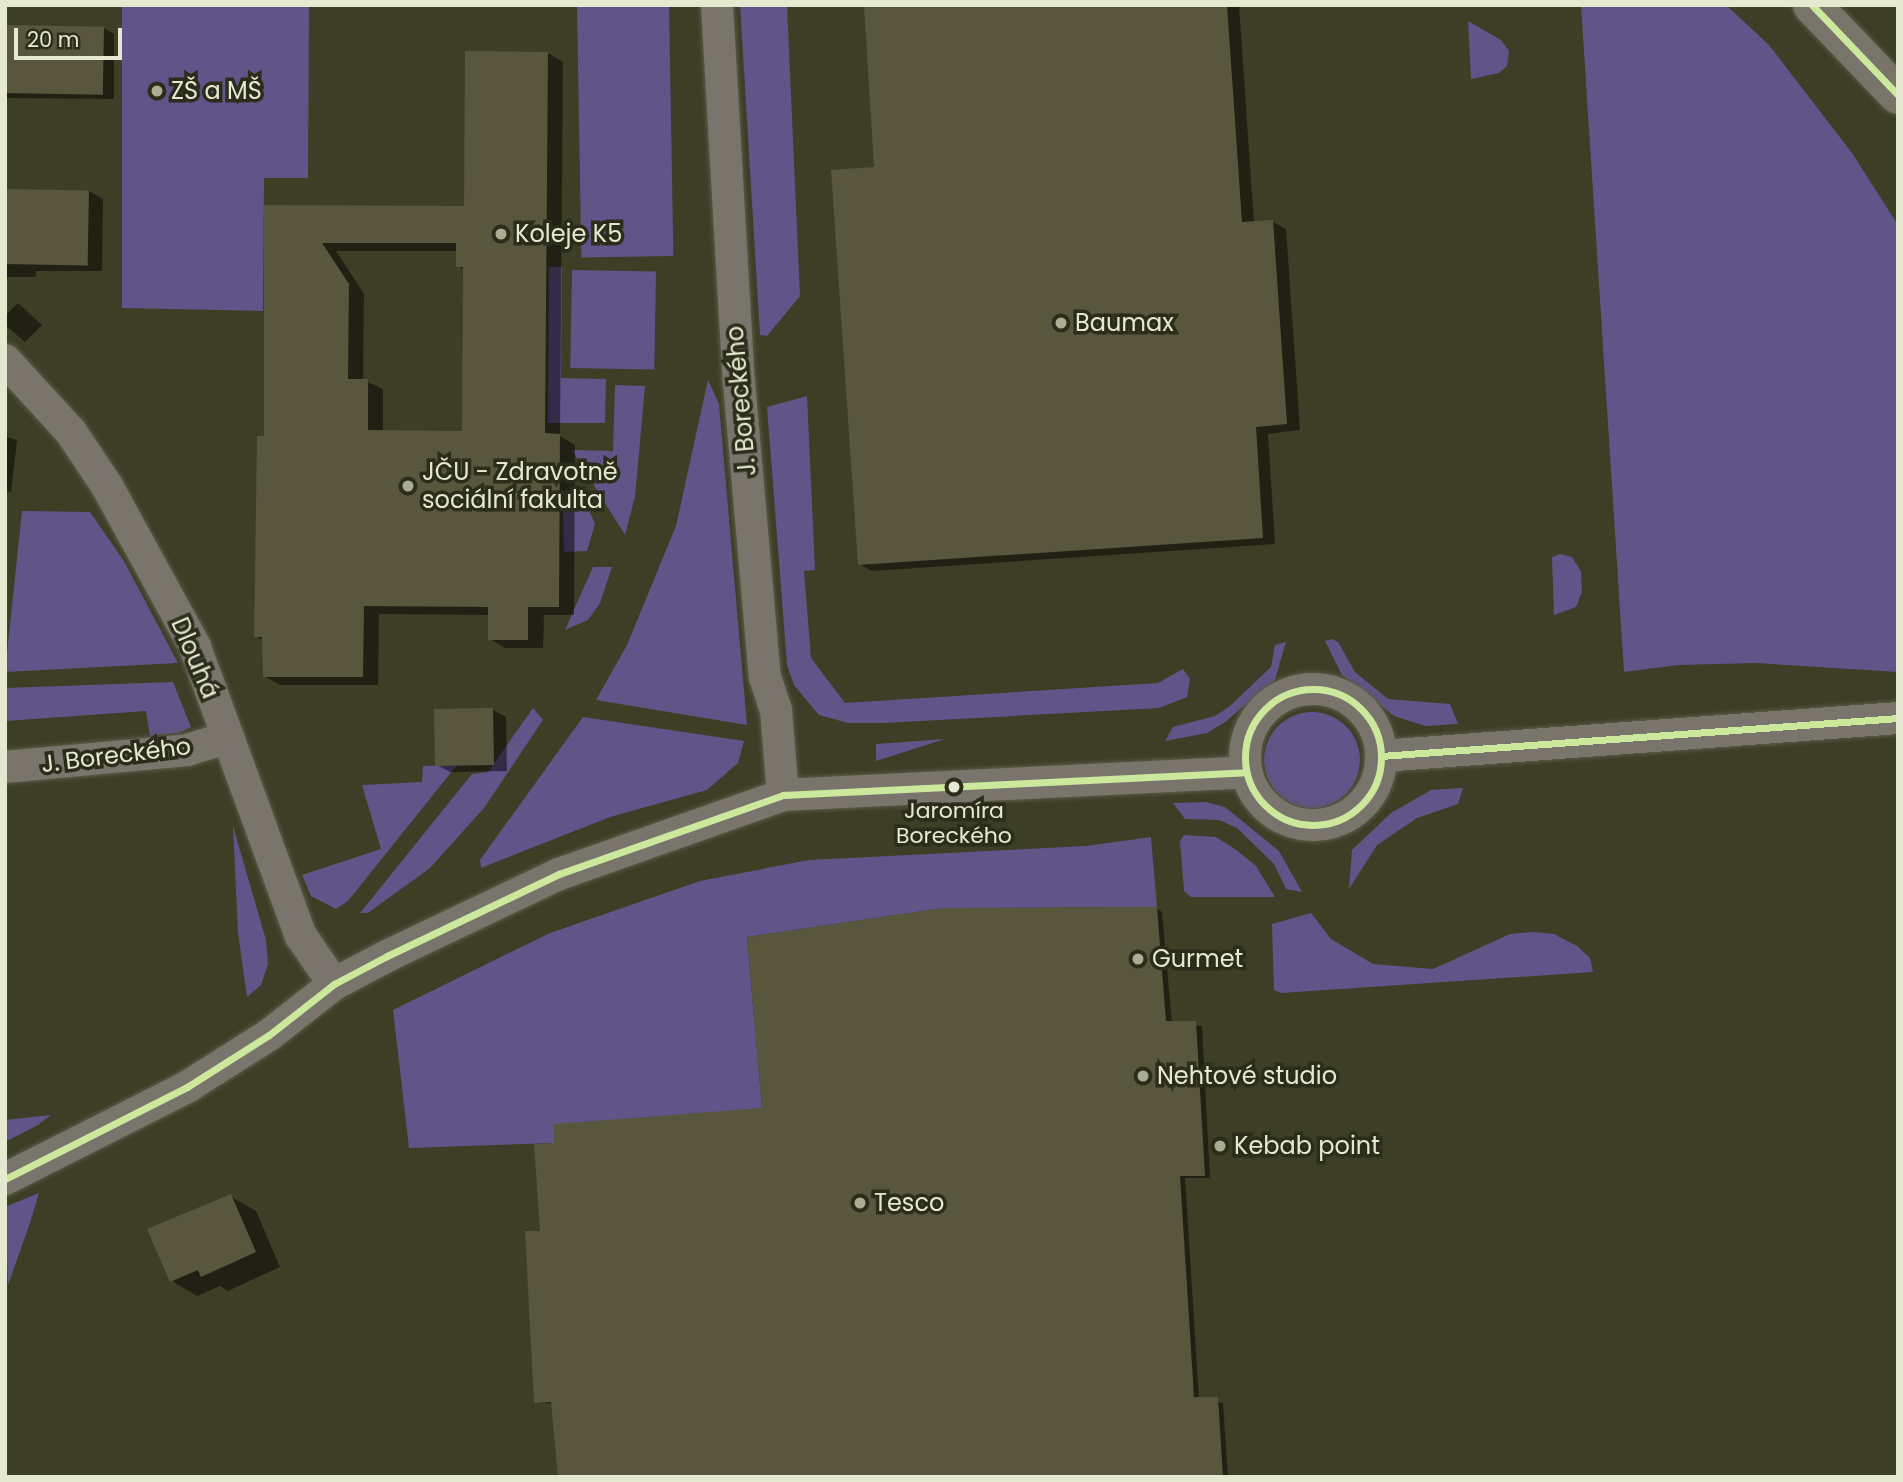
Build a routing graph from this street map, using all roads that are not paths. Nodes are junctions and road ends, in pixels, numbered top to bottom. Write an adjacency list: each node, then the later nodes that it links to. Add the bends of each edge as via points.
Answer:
1 (717, 5): 10 (street, J. Boreckého, via 739,382 765,677 776,710)
2 (1812, 5): 3 (main road)
3 (1898, 95)
4 (5, 360): 6 (street, Dlouhá, via 71,432 107,486 195,647)
5 (1898, 718): 7 (street)
6 (226, 738): 8 (street, J. Boreckého, via 187,750); 11 (street, Dlouhá, via 301,936)
7 (1381, 756): 9 (street, via 1369,796 1335,821 1315,825 1291,822 1271,811 1255,793); 9 (street, via 1373,726 1353,702 1334,692 1294,691 1259,714 1244,751)
8 (5, 768)
9 (1246, 772): 10 (street)
10 (783, 795): 11 (street, via 559,874)
11 (334, 984): 12 (street, via 269,1035 187,1087)
12 (5, 1179)

